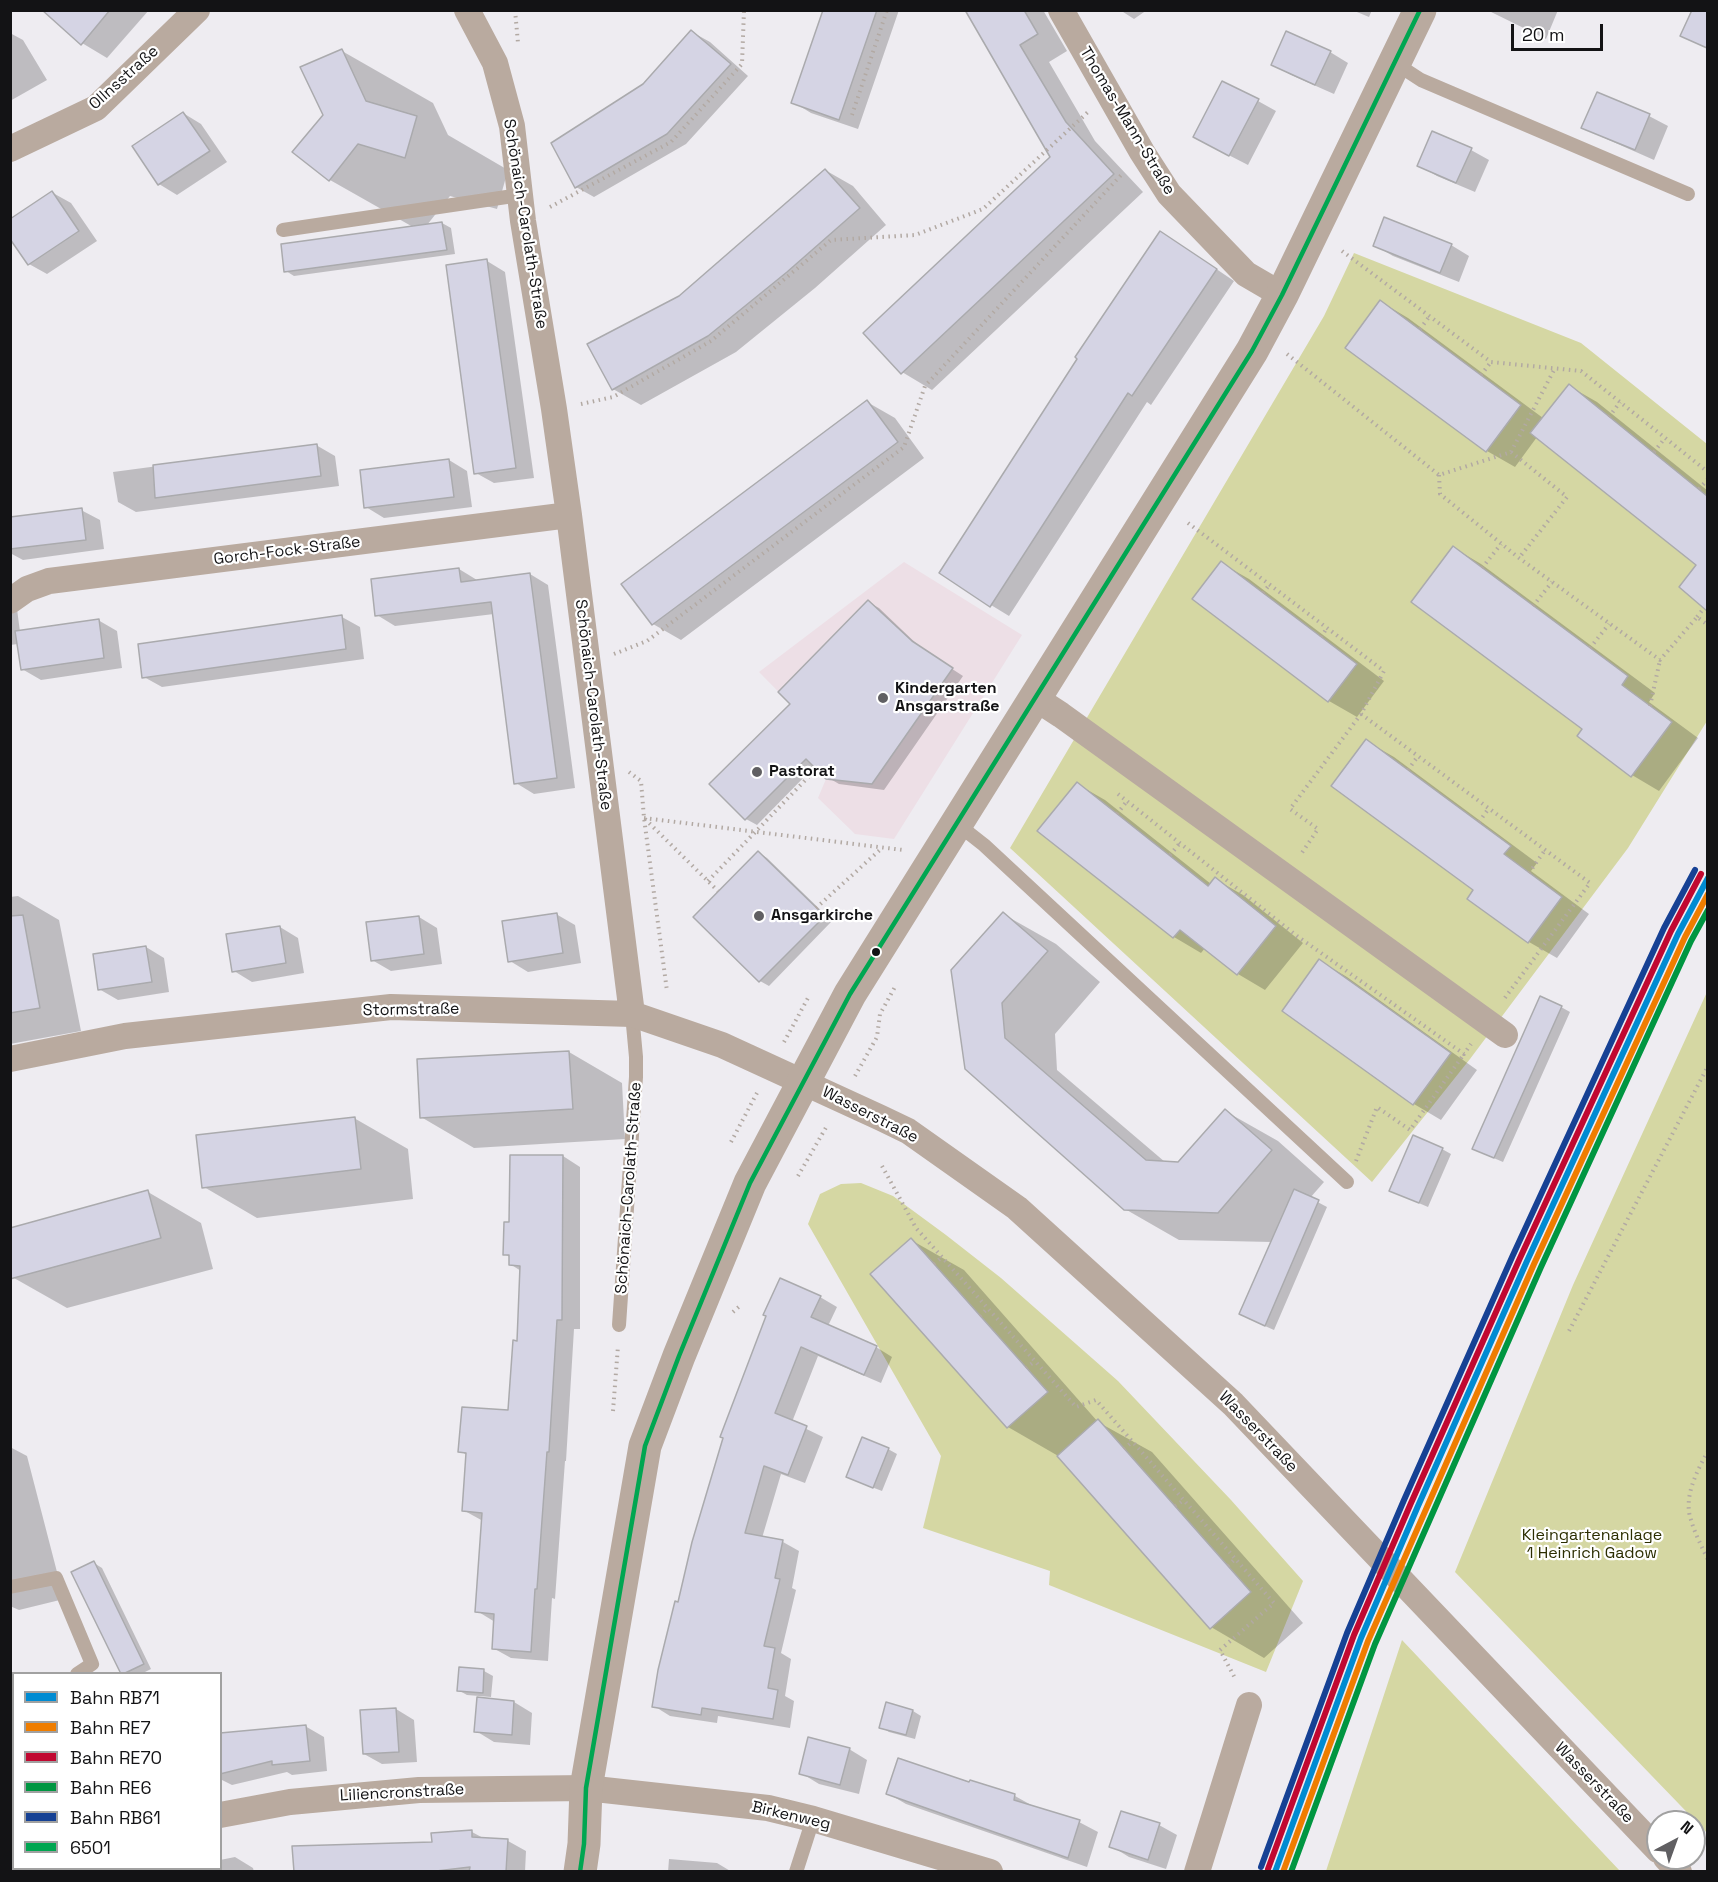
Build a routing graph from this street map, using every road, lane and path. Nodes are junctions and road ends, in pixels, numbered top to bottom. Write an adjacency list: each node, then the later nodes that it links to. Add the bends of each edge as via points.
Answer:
1 (197, 10): 10 (street, Ollnsstraße, via 96,108)
2 (744, 10): 14 (path, via 742,64 671,142)
3 (887, 10): 9 (path)
4 (1061, 10): 8 (street, Thomas-Mann-Straße)
5 (1420, 10): 7 (street)
6 (472, 11): 13 (street, Schönaich-Carolath-Straße, via 495,63 512,126)
7 (1395, 63): 12 (lane, via 1421,80); 17 (street)
8 (1109, 93): 11 (street, Thomas-Mann-Straße); 25 (path, via 983,209 915,235 831,240 711,341 613,397)
9 (852, 115)
10 (10, 149)
11 (1142, 152): 17 (street, Thomas-Mann-Straße, via 1169,194 1246,274); 52 (path, via 925,386 904,447 647,641)
12 (1688, 194)
13 (520, 195): 14 (street, Schönaich-Carolath-Straße); 15 (lane)
14 (523, 222): 25 (street, Schönaich-Carolath-Straße)
15 (283, 230)
16 (1342, 251): 18 (path)
17 (1282, 295): 53 (street, via 1246,360)
18 (1429, 316): 19 (path); 21 (path)
19 (1420, 330)
20 (1287, 354): 31 (path)
21 (1491, 362): 22 (path); 23 (path)
22 (1554, 370): 24 (path, via 1581,371); 28 (path)
23 (1481, 375)
24 (1620, 402): 26 (path); 27 (path)
25 (554, 410): 34 (street, Schönaich-Carolath-Straße)
26 (1609, 417)
27 (1665, 438): 29 (path); 30 (path)
28 (1511, 452): 31 (path); 37 (path, via 1567,497)
29 (1654, 452)
30 (1707, 472)
31 (1439, 475): 36 (path, via 1440,494)
32 (1707, 479): 33 (path)
33 (1699, 489)
34 (569, 515): 42 (street, Gorch-Fock-Straße, via 49,581); 52 (street, Schönaich-Carolath-Straße)
35 (1188, 523): 40 (path)
36 (1501, 544): 37 (path); 38 (path)
37 (1519, 558): 39 (path)
38 (1482, 568)
39 (1552, 582): 43 (path); 46 (path)
40 (1270, 584): 41 (path); 48 (path)
41 (1263, 593)
42 (10, 601)
43 (1533, 606)
44 (1704, 608): 45 (path)
45 (1696, 616): 47 (path); 51 (path)
46 (1609, 624): 50 (path); 51 (path)
47 (1707, 625)
48 (1327, 628): 49 (path); 55 (path, via 1384,671)
49 (1321, 636)
50 (1590, 648)
51 (1660, 660): 54 (path)
52 (588, 663): 56 (street, Schönaich-Carolath-Straße)
53 (1035, 698): 66 (street); 74 (street)
54 (1650, 706)
55 (1361, 714): 57 (path); 74 (path, via 1290,809 1318,830)
56 (599, 751): 64 (path, via 641,781); 82 (street, Schönaich-Carolath-Straße)
57 (1418, 756): 59 (path); 62 (path)
58 (816, 769): 67 (path)
59 (1408, 770)
60 (1110, 788): 61 (path)
61 (1127, 801): 63 (path); 68 (path)
62 (1489, 808): 65 (path); 71 (path)
63 (1117, 814)
64 (644, 818): 67 (path); 75 (path); 81 (path)
65 (1479, 822)
66 (956, 823): 89 (street, via 850,994); 91 (lane, via 984,844)
67 (756, 832): 69 (path); 75 (path)
68 (1179, 843): 72 (path); 78 (path)
69 (883, 848): 70 (path); 77 (path)
70 (903, 850)
71 (1545, 850): 73 (path); 85 (path, via 1590,883)
72 (1170, 855)
73 (1529, 873)
74 (1286, 877): 78 (path); 85 (street)
75 (708, 881): 76 (path)
76 (718, 891)
77 (816, 908)
78 (1264, 909): 79 (path)
79 (1362, 982): 80 (path); 83 (path)
80 (1359, 987)
81 (667, 991)
82 (632, 1014): 87 (street, Stormstraße, via 392,1007 125,1036); 89 (street, Stormstraße, via 722,1046); 96 (lane, Schönaich-Carolath-Straße, via 636,1077)
83 (1419, 1022): 84 (path); 86 (path)
84 (1415, 1028)
85 (1496, 1029): 86 (path)
86 (1464, 1054): 91 (path, via 1410,1130 1377,1107)
87 (10, 1059)
88 (1707, 1066): 97 (path)
89 (803, 1082): 112 (street, via 750,1184 645,1446); 115 (street, Wasserstraße, via 908,1131 1017,1208 1101,1283 1233,1404)
90 (882, 1166): 92 (path, via 916,1228)
91 (1347, 1182)
92 (942, 1257): 93 (path); 94 (path)
93 (934, 1264)
94 (988, 1308): 95 (path); 98 (path)
95 (980, 1316)
96 (620, 1325): 100 (path)
97 (1569, 1331)
98 (1035, 1361): 99 (path); 101 (path, via 1076,1407 1096,1400)
99 (1026, 1368)
100 (613, 1412)
101 (1133, 1441): 102 (path); 104 (path)
102 (1124, 1449)
103 (1707, 1451): 107 (path, via 1689,1501 1690,1518)
104 (1184, 1500): 105 (path); 106 (path)
105 (1175, 1506)
106 (1235, 1560): 108 (path); 111 (path, via 1274,1603 1220,1650)
107 (1707, 1560)
108 (1228, 1566)
109 (10, 1587): 110 (lane, via 56,1578 92,1664)
110 (80, 1672)
111 (1249, 1705): 119 (street)
112 (586, 1788): 113 (street, Liliencronstraße, via 419,1790 290,1802); 114 (street, Birkenweg, via 768,1808); 116 (street)
113 (222, 1815)
114 (813, 1819): 117 (lane); 118 (street, Birkenweg)
115 (1646, 1837)
116 (580, 1872)
117 (796, 1872)
118 (990, 1872)
119 (1197, 1872)

